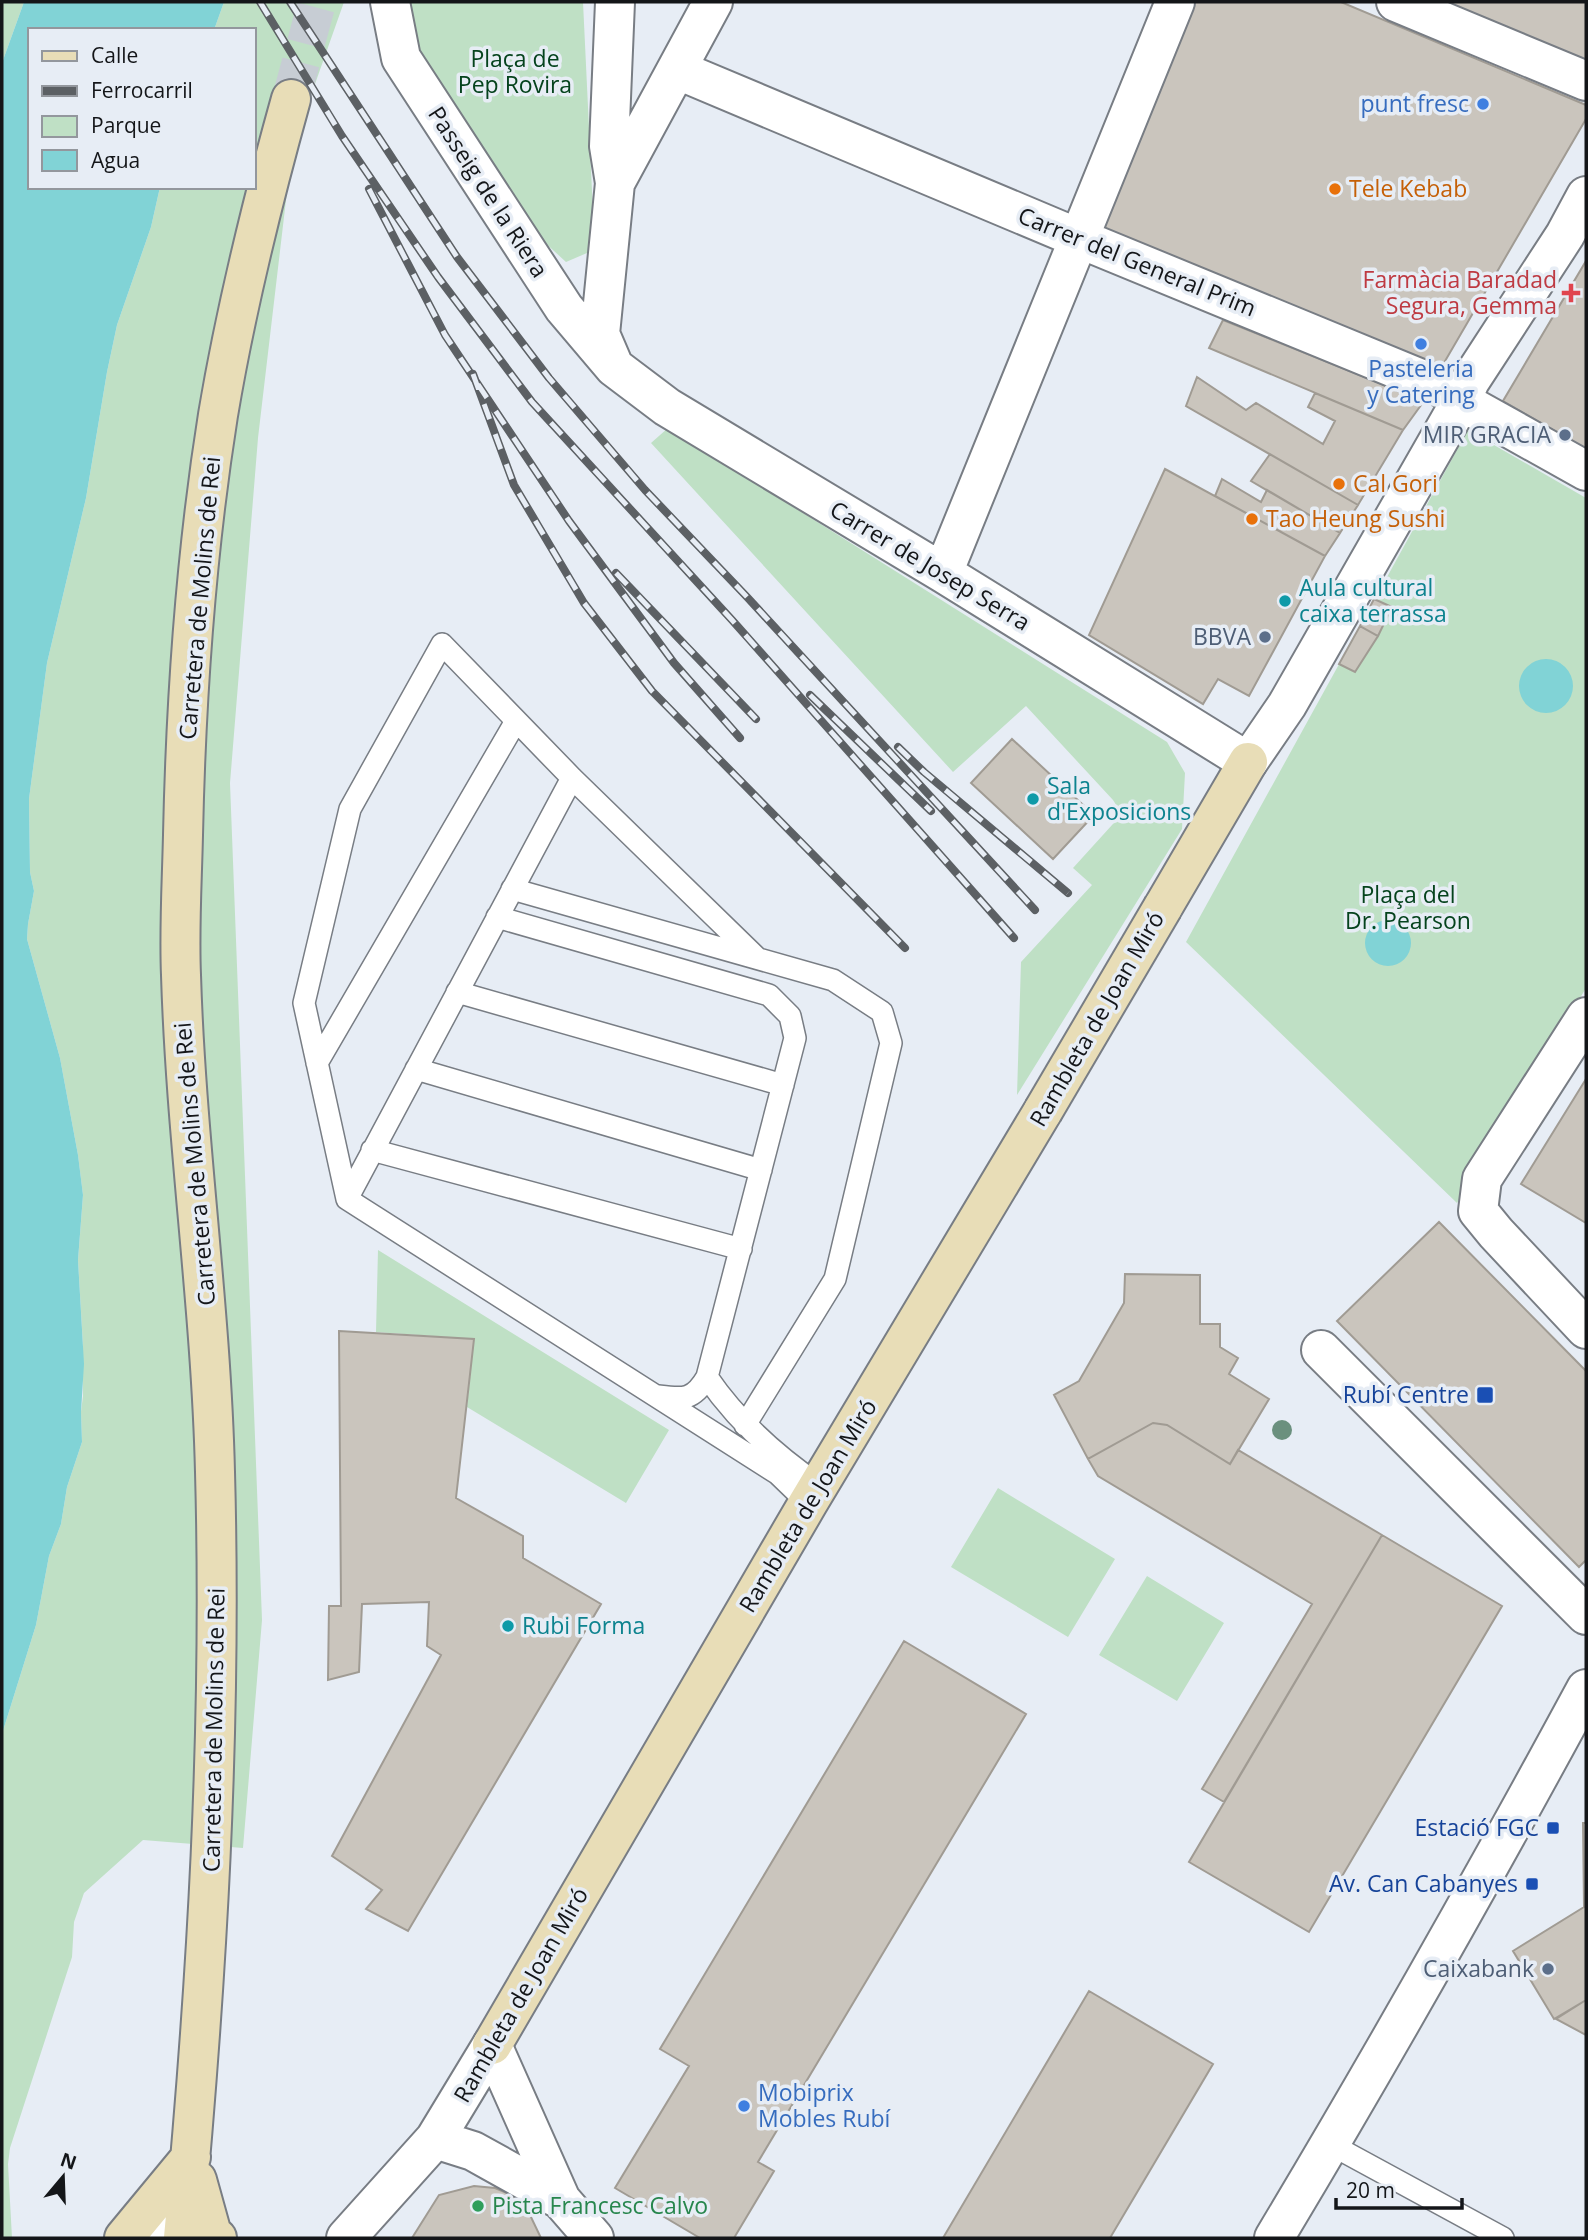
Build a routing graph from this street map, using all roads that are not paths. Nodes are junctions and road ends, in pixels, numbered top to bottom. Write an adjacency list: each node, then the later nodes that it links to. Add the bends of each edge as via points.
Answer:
1 (390, 2): 12 (street, Passeig de la Riera, via 401,58 564,308)
2 (615, 2): 9 (street, via 609,146)
3 (713, 2): 6 (street)
4 (1175, 2): 11 (street)
5 (1396, 2): 7 (street)
6 (678, 70): 9 (street); 11 (street, Carrer del General Prim)
7 (1586, 81)
8 (290, 99): 42 (main road, Carretera de Molins de Rei, via 249,258 218,415 192,635 184,770 181,971 208,1327 218,1605 210,1874)
9 (615, 183): 12 (street, via 600,334)
10 (1586, 196): 13 (street)
11 (1078, 238): 13 (street, Carrer del General Prim, via 1443,388); 15 (street)
12 (614, 367): 15 (street, Carrer de Josep Serra, via 667,407)
13 (1461, 401): 14 (street, Carrer del General Prim); 17 (street, via 1287,705)
14 (1586, 471)
15 (943, 573): 17 (street, Carrer de Josep Serra)
16 (516, 720): 18 (lane); 24 (lane); 24 (lane, via 442,645 350,809 304,1003)
17 (1248, 762): 36 (main road, Rambleta de Joan Miró, bridge)
18 (572, 778): 19 (lane); 21 (lane)
19 (512, 889): 20 (lane); 21 (lane)
20 (497, 917): 22 (lane); 26 (lane, via 769,995 790,1016 795,1038)
21 (757, 958): 35 (lane, via 833,980 882,1012 891,1043 835,1279)
22 (457, 992): 25 (lane); 26 (lane)
23 (1586, 1017): 31 (street, via 1482,1178 1478,1211)
24 (317, 1063): 29 (lane)
25 (416, 1069): 27 (lane); 28 (lane)
26 (783, 1085): 28 (lane)
27 (372, 1150): 29 (lane); 30 (lane)
28 (761, 1170): 30 (lane)
29 (347, 1199): 34 (lane)
30 (741, 1249): 33 (lane)
31 (1586, 1329)
32 (1321, 1350): 37 (street)
33 (707, 1377): 34 (lane, via 699,1391 683,1399); 35 (lane)
34 (656, 1396): 36 (lane)
35 (746, 1425): 36 (lane)
36 (814, 1495): 39 (main road, Rambleta de Joan Miró)
37 (1586, 1615)
38 (1586, 1689): 41 (street)
39 (492, 2045): 40 (street, Rambleta de Joan Miró); 43 (street)
40 (436, 2139): 43 (street, via 473,2151); 47 (street, Rambleta de Joan Miró)
41 (1330, 2144): 49 (street); 50 (lane)
42 (191, 2157): 44 (main road, Carretera de Molins de Rei); 45 (main road)
43 (561, 2200): 48 (street)
44 (194, 2237): 46 (street)
45 (124, 2238)
46 (135, 2238)
47 (348, 2238)
48 (594, 2238)
49 (1274, 2238)
50 (1503, 2238)

